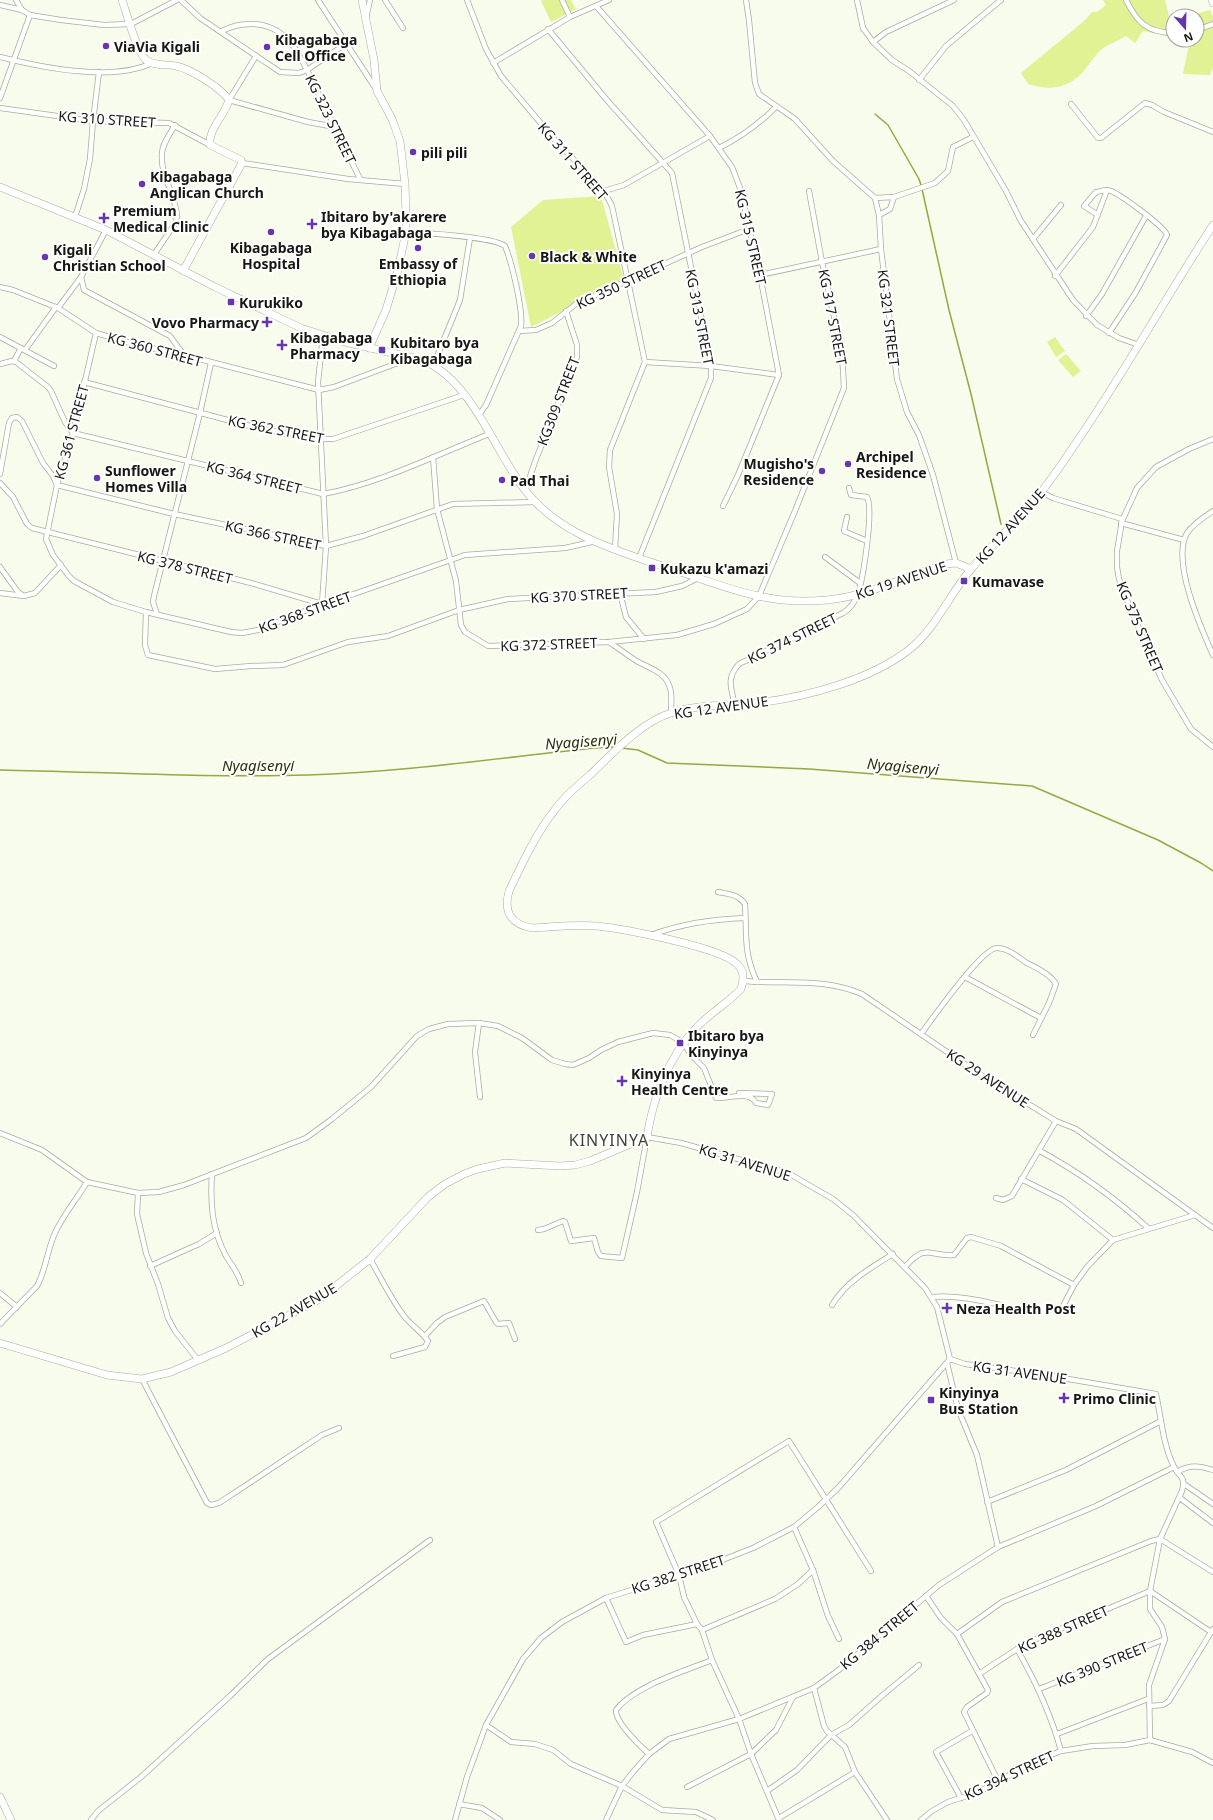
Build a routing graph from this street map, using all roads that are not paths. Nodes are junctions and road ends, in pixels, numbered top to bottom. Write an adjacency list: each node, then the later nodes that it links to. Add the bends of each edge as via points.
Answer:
1 (16, 0): 21 (street)
2 (122, 0): 25 (street)
3 (177, 0): 25 (street)
4 (181, 0): 28 (street, via 200,18)
5 (318, 0): 31 (street)
6 (362, 0): 24 (street)
7 (370, 0): 24 (street)
8 (385, 0): 26 (street)
9 (467, 0): 36 (street, KG 311 STREET)
10 (562, 0): 23 (street)
11 (609, 0): 20 (street)
12 (746, 0): 44 (street, via 756,90)
13 (857, 0): 30 (street, via 864,28)
14 (954, 0): 30 (street, via 886,32)
15 (1001, 0): 39 (street, via 946,46)
16 (1126, 0): 29 (street, via 1132,13 1143,25)
17 (1212, 0): 18 (street)
18 (1213, 3)
19 (0, 5): 21 (street)
20 (596, 6): 23 (street); 50 (street, KG 315 STREET)
21 (22, 10): 22 (street)
22 (30, 15): 25 (street, via 104,24); 34 (street)
23 (570, 16): 27 (street)
24 (366, 19): 40 (street)
25 (131, 24): 35 (street, via 143,56)
26 (403, 28)
27 (548, 29): 36 (street); 55 (street, KG 313 STREET)
28 (222, 31): 32 (street); 37 (street, KG 323 STREET, via 244,24 276,30 298,54)
29 (1165, 32)
30 (873, 42): 39 (street)
31 (347, 43): 37 (street); 40 (street)
32 (256, 56): 37 (street, via 280,72 299,74); 42 (street)
33 (0, 57): 34 (street)
34 (14, 61): 38 (street); 41 (street)
35 (152, 63): 38 (street, via 134,70); 42 (street, via 192,71)
36 (493, 63): 60 (street, KG 311 STREET, via 534,117)
37 (307, 70): 48 (street, KG 323 STREET)
38 (99, 72): 46 (street)
39 (919, 80): 51 (street, via 953,106)
40 (377, 91): 57 (street, via 400,141)
41 (0, 98)
42 (229, 100): 48 (street); 52 (street, via 212,132)
43 (1071, 104): 49 (street, via 1098,138 1145,104)
44 (776, 107): 53 (street, via 739,138); 63 (street, via 795,119 833,161)
45 (0, 108): 46 (street, KG 310 STREET)
46 (93, 121): 47 (street, KG 310 STREET, via 159,122); 68 (street, via 88,174)
47 (175, 125): 52 (street, KG 310 STREET); 77 (street, via 161,153 177,215 176,222)
48 (335, 127): 56 (street, KG 323 STREET)
49 (1213, 132)
50 (710, 136): 53 (street, KG 315 STREET); 55 (street)
51 (973, 136): 62 (street, via 953,147 948,171 935,183); 74 (street)
52 (210, 145): 54 (street, via 241,160)
53 (719, 148): 70 (street, KG 315 STREET, via 732,167)
54 (242, 163): 56 (street); 79 (street)
55 (663, 163): 60 (street, via 624,185); 76 (street, KG 313 STREET, via 672,173 675,183)
56 (360, 179): 57 (street)
57 (405, 184): 72 (street)
58 (0, 187): 68 (street, KG 19 AVENUE)
59 (1107, 190): 66 (street); 66 (street, via 1096,192 1084,206); 67 (street, via 1118,194)
60 (604, 191): 83 (street, KG 311 STREET, via 612,206)
61 (809, 191): 78 (street, KG 317 STREET)
62 (894, 197): 63 (street); 65 (street, via 890,209)
63 (875, 198): 65 (street, KG 321 STREET)
64 (1061, 205): 74 (street)
65 (879, 215): 75 (street, KG 321 STREET)
66 (1098, 215): 81 (street, via 1092,227)
67 (1146, 216): 87 (street, via 1102,294); 90 (street, via 1164,229 1167,235 1136,292)
68 (75, 217): 71 (street, KG 19 AVENUE)
69 (1213, 226): 93 (street, KG 12 AVENUE)
70 (749, 229): 76 (street, KG 350 STREET); 80 (street, KG 315 STREET)
71 (106, 230): 77 (street, KG 19 AVENUE); 82 (street)
72 (406, 232): 73 (street); 94 (street, via 392,292)
73 (470, 238): 88 (street, via 501,242 505,246 520,311); 102 (street, via 460,300)
74 (1033, 239): 81 (street)
75 (881, 249): 78 (street); 141 (street, KG 321 STREET, via 897,379 907,412 919,435 933,474)
76 (688, 254): 83 (street, KG 350 STREET); 104 (street, KG 313 STREET)
77 (154, 256): 79 (street, KG 19 AVENUE)
78 (822, 262): 80 (street); 150 (street, KG 317 STREET, via 842,353 844,388)
79 (183, 271): 91 (street, KG 19 AVENUE, via 301,328)
80 (760, 275): 105 (street, KG 315 STREET)
81 (1055, 276): 87 (street)
82 (81, 277): 85 (street); 96 (street, via 84,290 170,336)
83 (627, 282): 86 (street, KG 350 STREET, via 576,304); 99 (street, KG 311 STREET)
84 (0, 287): 85 (street, KG 360 STREET)
85 (57, 307): 89 (street, KG 360 STREET); 95 (street)
86 (566, 311): 88 (street, KG 350 STREET, via 552,323 536,330); 121 (street, KG309 STREET, via 577,345 577,357)
87 (1086, 316): 90 (street)
88 (519, 331): 110 (street, via 486,405)
89 (96, 333): 96 (street, KG 360 STREET); 106 (street, KG 361 STREET)
90 (1109, 333): 93 (street)
91 (323, 336): 94 (street, KG 19 AVENUE); 107 (street)
92 (0, 337): 95 (street)
93 (1139, 345): 122 (street, KG 12 AVENUE, via 1117,382)
94 (369, 348): 97 (street, KG 19 AVENUE)
95 (23, 349): 98 (street); 103 (street)
96 (184, 355): 100 (street, KG 360 STREET)
97 (413, 358): 102 (street, KG 19 AVENUE); 107 (street, KG 360 STREET)
98 (14, 361): 101 (street); 111 (street, via 52,391)
99 (645, 362): 104 (street); 136 (street, via 610,450 609,467 618,514)
100 (211, 363): 107 (street, KG 360 STREET); 109 (street)
101 (0, 364)
102 (434, 364): 108 (street, KG 19 AVENUE, via 449,376)
103 (54, 366)
104 (711, 366): 105 (street); 137 (street, KG 313 STREET, via 710,378)
105 (779, 375): 125 (street)
106 (84, 382): 109 (street, KG 362 STREET); 111 (street, KG 361 STREET)
107 (319, 390): 113 (street)
108 (464, 395): 110 (street, KG 19 AVENUE); 113 (street, KG 362 STREET, via 333,439)
109 (200, 413): 113 (street, KG 362 STREET); 116 (street)
110 (479, 415): 112 (street, KG 19 AVENUE)
111 (73, 433): 116 (street, KG 364 STREET); 119 (street, KG 361 STREET)
112 (489, 434): 115 (street, KG 364 STREET); 121 (street, KG 19 AVENUE)
113 (320, 439): 123 (street)
114 (1213, 439): 130 (street, KG 375 STREET, via 1170,458 1152,471 1137,488)
115 (433, 456): 123 (street, KG 364 STREET, via 354,486); 126 (street, KG 372 STREET)
116 (188, 461): 123 (street, KG 364 STREET); 128 (street)
117 (0, 474): 119 (street, via 9,423 12,418 17,417 22,421)
118 (0, 483): 131 (street, KG 378 STREET, via 13,497 29,526)
119 (57, 486): 128 (street, KG 366 STREET); 131 (street, KG 361 STREET)
120 (849, 488): 133 (street, via 852,495 868,497 870,511)
121 (525, 491): 124 (street, KG 19 AVENUE)
122 (1042, 492): 130 (street); 144 (street, KG 12 AVENUE)
123 (323, 494): 135 (street)
124 (534, 502): 126 (street, KG 366 STREET, via 453,504); 134 (street, KG 19 AVENUE, via 559,523)
125 (723, 506)
126 (437, 509): 135 (street, KG 366 STREET, via 370,534); 139 (street, KG 372 STREET)
127 (1213, 511): 132 (street, via 1191,528)
128 (174, 514): 135 (street, KG 366 STREET); 140 (street)
129 (847, 517): 133 (street, via 844,531)
130 (1122, 521): 132 (street); 161 (street, KG 375 STREET, via 1117,567 1130,608 1159,673 1191,729)
131 (48, 532): 140 (street, KG 378 STREET); 142 (street, KG 368 STREET, via 48,546)
132 (1184, 540): 158 (street, via 1183,566 1194,610)
133 (867, 541): 146 (street)
134 (596, 542): 136 (street, KG 19 AVENUE); 139 (street, KG 368 STREET, via 565,548 478,553)
135 (326, 546): 152 (street)
136 (614, 549): 137 (street, KG 19 AVENUE)
137 (639, 558): 145 (street, KG 19 AVENUE)
138 (825, 558): 146 (street)
139 (449, 559): 152 (street, KG 368 STREET); 153 (street, KG 372 STREET, via 456,581)
140 (163, 562): 152 (street, KG 378 STREET, via 251,583); 155 (street, via 153,602)
141 (956, 563): 144 (street, KG 19 AVENUE); 151 (street, KG 19 AVENUE, via 935,567)
142 (61, 566): 149 (street, via 35,593); 154 (street, KG 368 STREET, via 80,585 113,602)
143 (0, 567): 149 (street, via 18,592)
144 (971, 569): 159 (street, KG 12 AVENUE, via 925,634 899,657 881,668 836,686 784,699)
145 (698, 578): 148 (street, KG 370 STREET, via 671,590); 150 (street, KG 19 AVENUE)
146 (860, 583): 151 (street)
147 (0, 593): 149 (street)
148 (620, 593): 153 (street, KG 370 STREET, via 508,598); 156 (street, via 626,617)
149 (24, 596)
150 (759, 596): 151 (street, KG 19 AVENUE, via 802,601); 156 (street, KG 372 STREET, via 747,609 714,624 677,635)
151 (858, 596): 159 (street, KG 374 STREET, via 851,607 843,612 739,664 733,671 730,683)
152 (322, 604): 155 (street, KG 368 STREET, via 258,630 242,633)
153 (459, 610): 154 (street, KG 370 STREET, via 404,631 348,642 286,665 220,669 148,654 145,645); 157 (street, KG 372 STREET, via 463,629 476,640 491,647)
154 (146, 612): 155 (street, KG 368 STREET)
155 (157, 614)
156 (644, 640): 157 (street, KG 372 STREET)
157 (609, 642): 160 (street, via 665,679 671,691)
158 (1213, 655)
159 (735, 705): 160 (street, KG 12 AVENUE)
160 (671, 713): 164 (street, KG 12 AVENUE, via 646,726 612,754 552,813 522,864 509,891 507,902 511,919 525,927 596,926)
161 (1213, 747)
162 (718, 892): 163 (street, via 741,898 745,904)
163 (745, 918): 164 (street, via 700,922); 167 (street, via 748,960)
164 (650, 936): 166 (street, KG 12 AVENUE, via 716,952 738,965)
165 (965, 977): 168 (street); 168 (street, via 990,950 996,948 1007,951 1046,974 1056,984); 170 (street)
166 (744, 981): 167 (street, KG 29 AVENUE); 172 (street, via 741,989 705,1019)
167 (757, 982): 170 (street, KG 29 AVENUE, via 817,982 846,987 879,1004)
168 (1041, 1018): 171 (street)
169 (479, 1023): 172 (street, via 498,1026 552,1060 573,1065 618,1042 653,1033 670,1035); 174 (street, via 475,1052); 179 (street, via 448,1024 425,1030 370,1087 306,1138)
170 (921, 1034): 175 (street, KG 29 AVENUE)
171 (1032, 1035)
172 (684, 1043): 173 (street, via 691,1055 704,1068 716,1098 748,1096 756,1103 768,1105 772,1094); 177 (street, via 660,1084 652,1106)
173 (739, 1093)
174 (480, 1097)
175 (1056, 1121): 178 (street); 184 (street, KG 29 AVENUE, via 1076,1129)
176 (0, 1133): 181 (street, via 42,1150)
177 (647, 1136): 187 (street, via 636,1200 622,1258 601,1256 592,1238 571,1241 563,1221); 190 (street, KG 31 AVENUE, via 682,1143 788,1173 833,1199); 191 (street, KG 22 AVENUE, via 576,1165 505,1163 464,1174 428,1197)
178 (1040, 1150): 180 (street); 185 (street, via 1078,1172)
179 (212, 1174): 182 (street, via 159,1192); 188 (street, via 211,1205)
180 (1022, 1179): 183 (street, via 1012,1196 1003,1200); 189 (street, via 1063,1200)
181 (86, 1182): 182 (street); 201 (street, via 56,1230 38,1286)
182 (138, 1193): 192 (street, via 137,1214)
183 (996, 1198)
184 (1195, 1215): 185 (street); 186 (street, KG 29 AVENUE)
185 (1148, 1228): 189 (street)
186 (1213, 1228)
187 (538, 1230)
188 (217, 1233): 192 (street); 194 (street)
189 (1113, 1240): 195 (street)
190 (893, 1254): 193 (street, KG 31 AVENUE); 198 (street, via 849,1284)
191 (370, 1259): 203 (street, via 401,1312); 207 (street, KG 22 AVENUE, via 318,1300)
192 (150, 1266): 207 (street, via 168,1318)
193 (905, 1267): 195 (street, via 914,1257 925,1252 954,1255 967,1238 971,1237 1001,1246); 197 (street, KG 31 AVENUE)
194 (241, 1283)
195 (1074, 1285): 200 (street)
196 (0, 1293): 201 (street)
197 (932, 1297): 199 (street, via 975,1299); 208 (street, KG 31 AVENUE)
198 (832, 1305)
199 (1001, 1305)
200 (1063, 1306)
201 (17, 1307): 202 (street)
202 (0, 1324)
203 (425, 1336): 204 (street, via 445,1317 484,1301 498,1324 509,1323); 206 (street, via 428,1341 425,1347)
204 (515, 1339)
205 (0, 1343): 209 (street, KG 22 AVENUE, via 107,1375)
206 (393, 1356)
207 (198, 1360): 209 (street, KG 22 AVENUE, via 171,1372)
208 (948, 1361): 210 (street, KG 31 AVENUE, via 1156,1394); 217 (street, KG 382 STREET); 218 (street, via 958,1410 976,1455)
209 (142, 1379): 211 (street, via 207,1503 219,1503 322,1435)
210 (1161, 1421): 212 (street, KG 31 AVENUE); 218 (street, via 1066,1470)
211 (338, 1428)
212 (1174, 1467): 214 (street, KG 31 AVENUE); 224 (street, KG 384 STREET, via 1096,1506)
213 (1213, 1470): 214 (street, via 1199,1466)
214 (1178, 1472): 215 (street, KG 31 AVENUE, via 1183,1477)
215 (1184, 1484): 216 (street); 219 (street)
216 (1180, 1498): 220 (street); 222 (street)
217 (826, 1500): 221 (street, KG 382 STREET); 226 (street); 228 (street, via 789,1441 656,1522)
218 (987, 1502): 224 (street)
219 (1213, 1504)
220 (1213, 1523)
221 (794, 1527): 225 (street); 228 (street, KG 382 STREET, via 752,1548)
222 (1160, 1539): 227 (street); 229 (street); 235 (street, via 1002,1602)
223 (430, 1540): 267 (street, via 268,1660 225,1702 141,1777 98,1811)
224 (998, 1547): 230 (street, KG 384 STREET, via 957,1572)
225 (813, 1570): 233 (street, via 775,1599); 236 (street, via 828,1616)
226 (871, 1571)
227 (1213, 1572)
228 (679, 1575): 231 (street, KG 382 STREET); 232 (street, via 684,1597)
229 (1150, 1591): 234 (street); 237 (street, via 1150,1609 1162,1627); 238 (street, KG 388 STREET)
230 (926, 1596): 235 (street, via 941,1618); 242 (street, KG 384 STREET)
231 (606, 1598): 232 (street, via 626,1642 644,1635); 248 (street, KG 382 STREET, via 562,1622 541,1638 523,1659)
232 (697, 1624): 233 (street)
233 (702, 1630): 239 (street)
234 (1212, 1630): 246 (street, via 1169,1701 1163,1705)
235 (957, 1634): 241 (street)
236 (840, 1639)
237 (1165, 1639): 243 (street, KG 390 STREET); 245 (street, via 1149,1685)
238 (1017, 1649): 241 (street, KG 388 STREET); 243 (street)
239 (712, 1660): 247 (street); 254 (street, via 662,1680 629,1698 616,1710 616,1715 631,1736)
240 (919, 1665): 251 (street, via 853,1722)
241 (979, 1674): 249 (street, via 988,1692 964,1710)
242 (814, 1688): 244 (street, KG 384 STREET); 251 (street, via 824,1726)
243 (1039, 1689): 250 (street)
244 (793, 1697): 247 (street, KG 384 STREET); 255 (street, via 776,1730)
245 (1148, 1699): 246 (street); 250 (street)
246 (1149, 1706): 252 (street)
247 (739, 1719): 254 (street, KG 384 STREET, via 669,1739); 255 (street)
248 (486, 1725): 259 (street, via 511,1742 535,1744 553,1750 571,1764); 264 (street, KG 382 STREET)
249 (972, 1731): 258 (street); 263 (street, via 936,1752)
250 (1057, 1734): 253 (street)
251 (831, 1735): 257 (street, via 846,1747); 261 (street, via 797,1770)
252 (1150, 1740): 253 (street, KG 394 STREET, via 1125,1746 1093,1746); 256 (street, via 1192,1752)
253 (1061, 1751): 258 (street, KG 394 STREET, via 1031,1763)
254 (649, 1754): 259 (street, KG 384 STREET)
255 (751, 1754): 260 (street); 261 (street)
256 (1213, 1763)
257 (855, 1772): 265 (street); 272 (street)
258 (998, 1781): 263 (street, KG 394 STREET, via 979,1792)
259 (622, 1786): 270 (street, KG 384 STREET); 271 (street, via 662,1810 696,1812)
260 (687, 1788)
261 (767, 1791): 265 (street)
262 (0, 1797): 266 (street)
263 (961, 1798): 273 (street, KG 394 STREET, via 948,1802)
264 (459, 1804): 268 (street, KG 382 STREET); 269 (street, via 482,1808)
265 (779, 1819)
266 (11, 1820)
267 (91, 1820)
268 (456, 1820)
269 (500, 1820)
270 (606, 1820)
271 (713, 1820)
272 (888, 1820)
273 (921, 1820)

